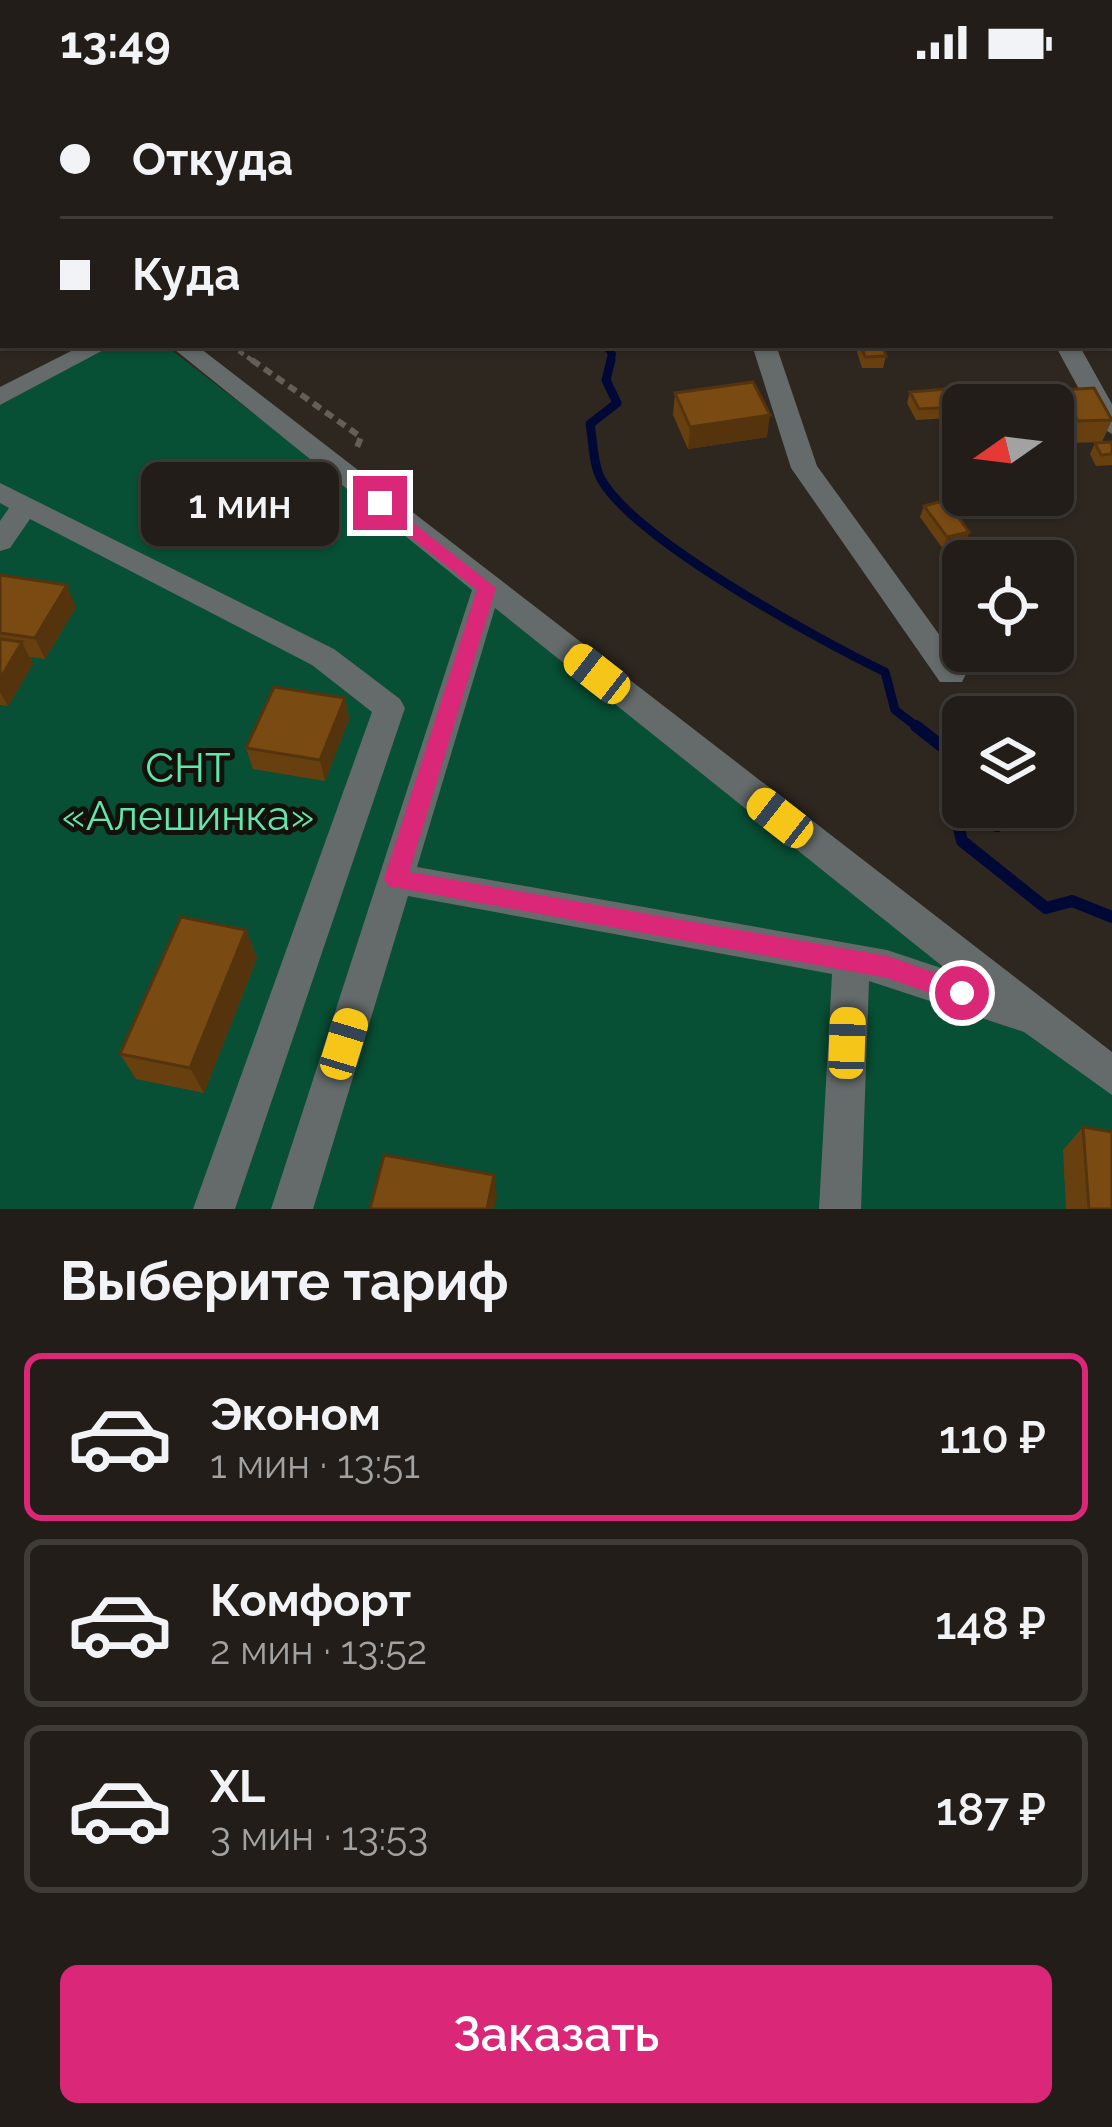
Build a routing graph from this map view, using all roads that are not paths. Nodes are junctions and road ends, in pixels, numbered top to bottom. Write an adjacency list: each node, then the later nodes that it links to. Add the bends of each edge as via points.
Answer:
1 (95, 348): 5 (street)
2 (185, 348): 9 (street)
3 (765, 348): 10 (street, via 804,468)
4 (1069, 348): 6 (street)
5 (0, 398)
6 (1112, 426)
7 (13, 499): 8 (street); 15 (street, via 323,657 389,708)
8 (0, 541)
9 (487, 588): 11 (street); 13 (street)
10 (951, 674)
11 (396, 879): 12 (street); 16 (street)
12 (850, 961): 13 (street); 17 (street)
13 (1036, 1018): 14 (street)
14 (1112, 1076)
15 (214, 1209)
16 (292, 1209)
17 (840, 1209)

